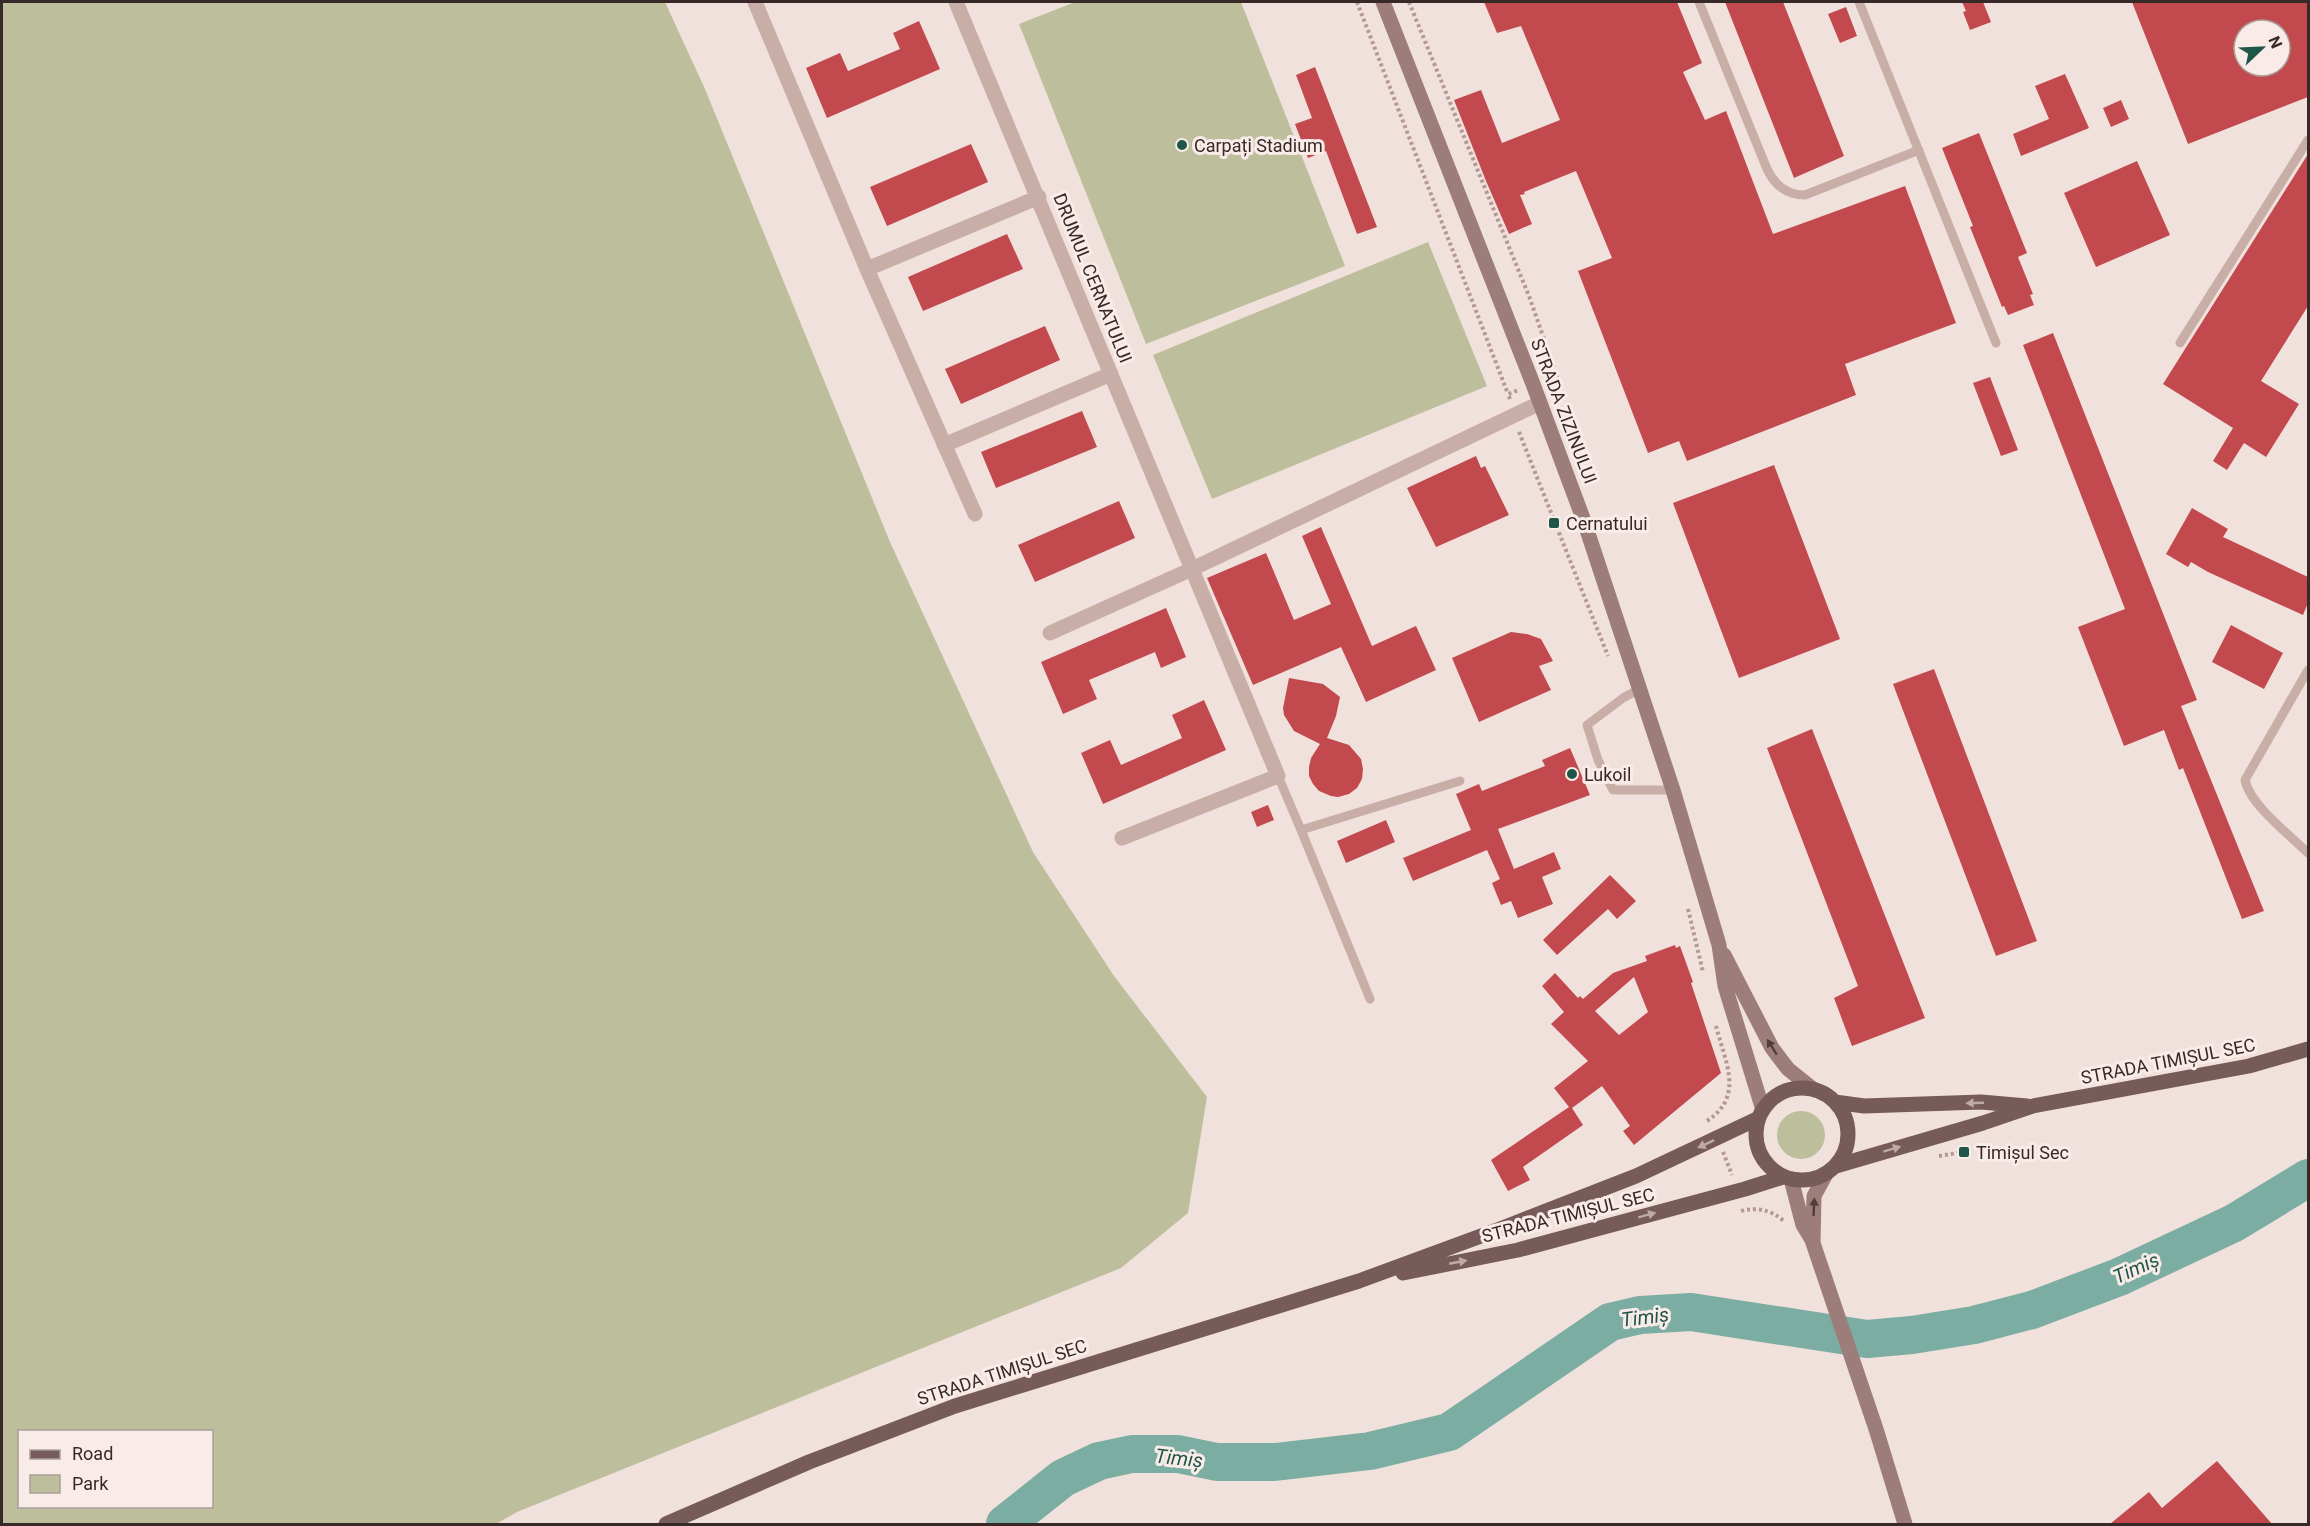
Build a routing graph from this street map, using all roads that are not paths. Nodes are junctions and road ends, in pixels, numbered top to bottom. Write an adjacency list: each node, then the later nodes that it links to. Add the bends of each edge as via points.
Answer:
1 (755, 2): 9 (street)
2 (956, 2): 8 (street, DRUMUL CERNATULUI)
3 (1383, 2): 13 (main road, STRADA ZIZINULUI)
4 (1699, 2): 7 (lane, via 1767,169 1783,189 1805,195)
5 (1859, 2): 7 (lane)
6 (2308, 140): 11 (lane)
7 (1918, 150): 10 (lane)
8 (1039, 197): 9 (street); 12 (street, DRUMUL CERNATULUI)
9 (867, 269): 14 (street)
10 (1995, 343)
11 (2180, 343)
12 (1111, 374): 14 (street); 16 (street, DRUMUL CERNATULUI)
13 (1540, 403): 16 (street); 19 (main road, STRADA ZIZINULUI)
14 (944, 445): 15 (street)
15 (975, 514)
16 (1192, 569): 17 (street); 20 (street, DRUMUL CERNATULUI)
17 (1050, 633)
18 (2308, 670): 25 (lane, via 2245,780 2246,788 2260,806)
19 (1641, 688): 22 (main road, STRADA ZIZINULUI); 22 (lane, via 1587,725 1613,789)
20 (1278, 776): 23 (lane); 24 (street)
21 (1460, 781): 23 (lane)
22 (1673, 790): 26 (main road, STRADA ZIZINULUI)
23 (1301, 831): 27 (lane)
24 (1122, 838)
25 (2308, 852)
26 (1719, 945): 29 (main road, STRADA ZIZINULUI, one-way to 26, via 1788,1069 1772,1048); 32 (main road, STRADA ZIZINULUI, via 1725,986)
27 (1370, 999)
28 (2308, 1049): 31 (main road, STRADA TIMIȘUL SEC, via 2249,1066)
29 (1813, 1089): 30 (main road); 32 (main road, via 1784,1091)
30 (1835, 1102): 31 (main road, STRADA TIMIȘUL SEC, one-way to 30, via 1981,1102 1863,1106); 33 (main road, via 1848,1127 1848,1141 1844,1154)
31 (2033, 1106): 33 (main road, STRADA TIMIȘUL SEC, one-way to 31)
32 (1761, 1114): 34 (main road, via 1756,1138 1762,1157); 36 (main road, STRADA TIMIȘUL SEC, one-way to 36, via 1636,1176)
33 (1831, 1170): 34 (main road, via 1803,1180); 35 (main road, one-way to 33, via 1814,1196)
34 (1787, 1178): 35 (main road); 36 (main road, STRADA TIMIȘUL SEC, one-way to 34, via 1518,1250)
35 (1815, 1248): 38 (main road)
36 (1359, 1281): 37 (main road, STRADA TIMIȘUL SEC, via 955,1406 809,1462)
37 (666, 1524)
38 (1905, 1524)

